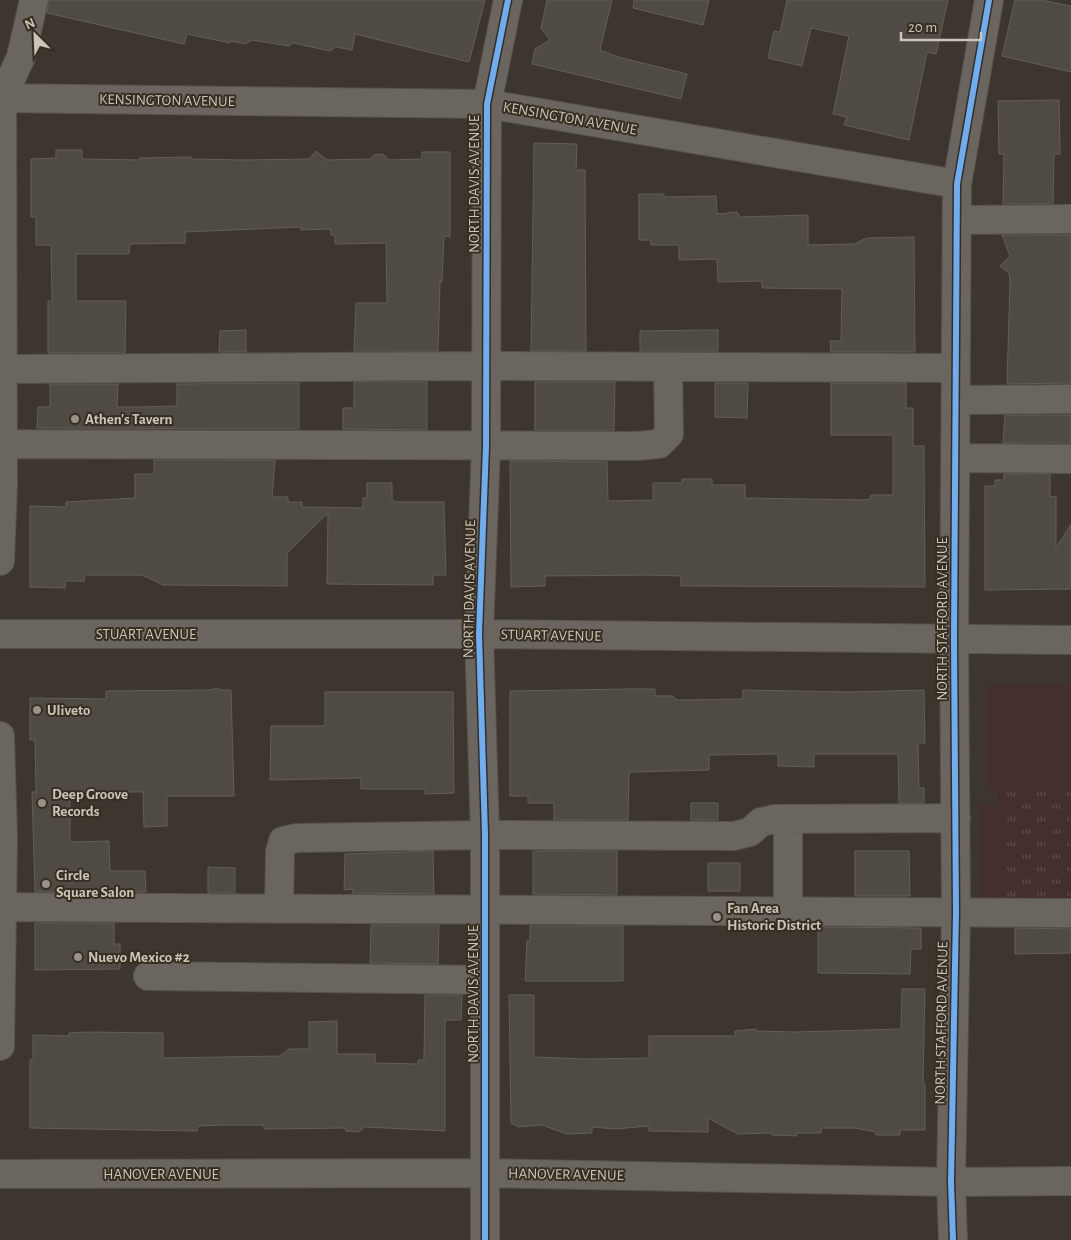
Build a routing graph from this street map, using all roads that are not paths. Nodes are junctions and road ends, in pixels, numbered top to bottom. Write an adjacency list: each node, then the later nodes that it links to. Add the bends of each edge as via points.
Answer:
1 (34, 0): 4 (street, via 21,58)
2 (508, 0): 5 (street, NORTH DAVIS AVENUE)
3 (989, 0): 6 (street, NORTH STAFFORD AVENUE)
4 (1, 98): 5 (street, KENSINGTON AVENUE); 12 (street)
5 (487, 104): 6 (street, KENSINGTON AVENUE); 9 (street, NORTH DAVIS AVENUE)
6 (956, 184): 8 (street, NORTH STAFFORD AVENUE)
7 (1071, 219): 8 (street)
8 (956, 220): 11 (street, NORTH STAFFORD AVENUE)
9 (486, 366): 10 (street); 12 (street); 16 (street, NORTH DAVIS AVENUE)
10 (668, 367): 11 (street); 16 (street, via 669,434 659,444)
11 (956, 368): 13 (street, NORTH STAFFORD AVENUE)
12 (1, 369): 15 (street)
13 (956, 400): 14 (street); 17 (street, NORTH STAFFORD AVENUE)
14 (1071, 400)
15 (3, 444): 16 (street); 19 (street)
16 (486, 446): 22 (street, NORTH DAVIS AVENUE)
17 (956, 458): 18 (street); 23 (street, NORTH STAFFORD AVENUE)
18 (1071, 459)
19 (2, 486): 20 (street)
20 (0, 561)
21 (0, 634): 22 (street, STUART AVENUE)
22 (479, 634): 23 (street, STUART AVENUE); 28 (street, NORTH DAVIS AVENUE)
23 (954, 640): 24 (street, STUART AVENUE); 26 (street, NORTH STAFFORD AVENUE)
24 (1071, 640)
25 (0, 736): 29 (street)
26 (956, 818): 27 (street); 33 (street, NORTH STAFFORD AVENUE)
27 (788, 819): 28 (street, via 761,822 750,832 734,836); 32 (street)
28 (485, 835): 30 (street, via 310,837 283,841); 31 (street, NORTH DAVIS AVENUE)
29 (1, 907): 30 (street); 37 (street)
30 (279, 909): 31 (street)
31 (485, 910): 32 (street); 36 (street, NORTH DAVIS AVENUE)
32 (788, 912): 33 (street)
33 (956, 912): 34 (street); 41 (street, NORTH STAFFORD AVENUE)
34 (1071, 912)
35 (148, 976): 36 (street)
36 (485, 980): 38 (street, NORTH DAVIS AVENUE)
37 (0, 1046)
38 (485, 1173): 39 (street, HANOVER AVENUE); 41 (street, HANOVER AVENUE); 42 (street, NORTH DAVIS AVENUE)
39 (0, 1174)
40 (1071, 1181): 41 (street, HANOVER AVENUE)
41 (951, 1182): 43 (street, NORTH STAFFORD AVENUE)
42 (485, 1240)
43 (953, 1240)

